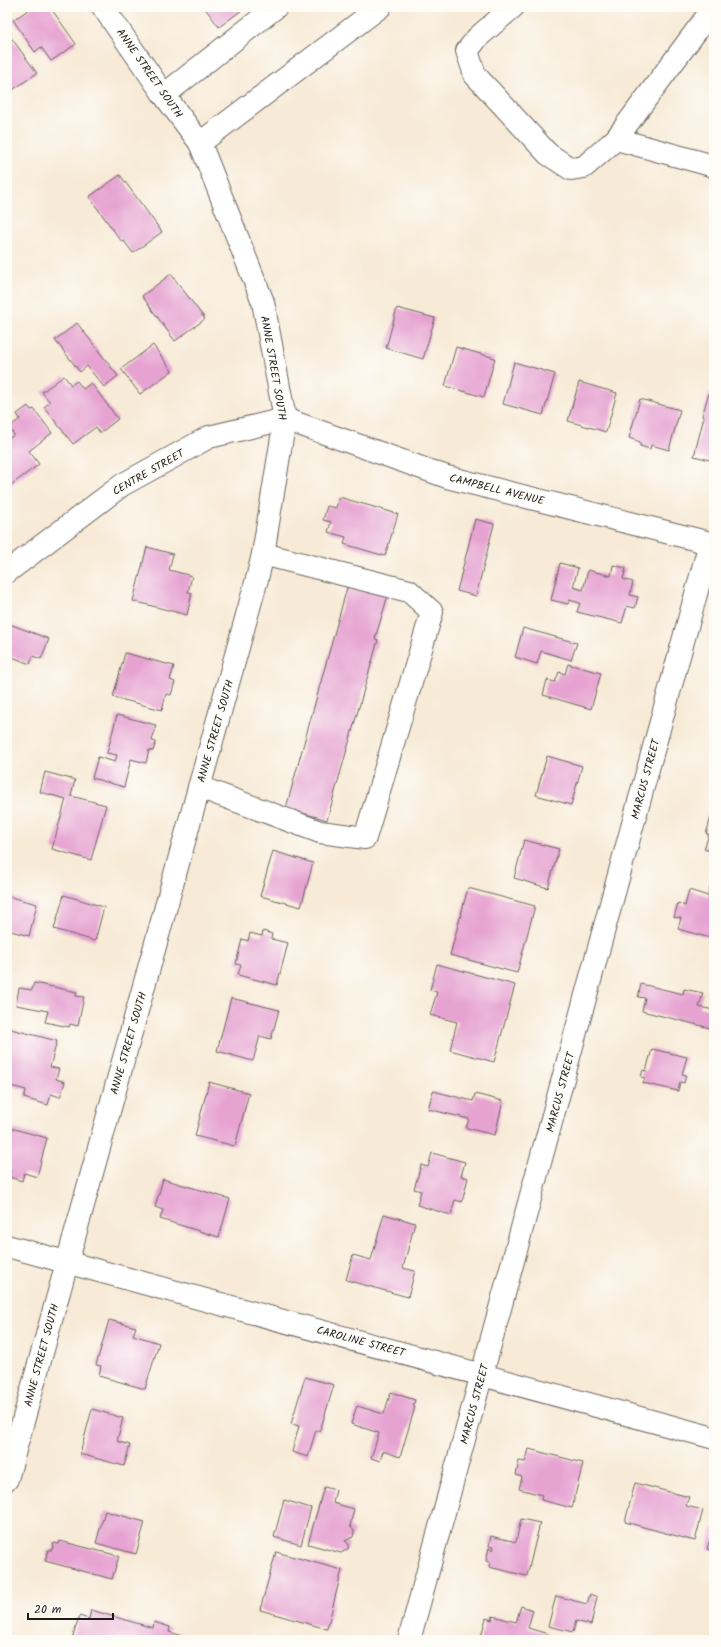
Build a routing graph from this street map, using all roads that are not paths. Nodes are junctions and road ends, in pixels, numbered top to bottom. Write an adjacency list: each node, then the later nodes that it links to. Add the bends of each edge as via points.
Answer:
1 (103, 7): 6 (street, ANNE STREET SOUTH)
2 (276, 7): 6 (street)
3 (380, 7): 8 (street)
4 (513, 7): 7 (street, via 478,37 467,51 475,74 548,154 571,169 584,167)
5 (714, 7): 7 (street)
6 (164, 95): 8 (street, ANNE STREET SOUTH)
7 (616, 139): 9 (street)
8 (200, 143): 10 (street, ANNE STREET SOUTH, via 263,302)
9 (714, 166)
10 (285, 418): 11 (street, CAMPBELL AVENUE, via 447,477); 12 (street, ANNE STREET SOUTH); 13 (street, CENTRE STREET, via 209,437 122,485)
11 (712, 544): 17 (street, MARCUS STREET)
12 (263, 554): 14 (street, ANNE STREET SOUTH); 14 (street, via 409,591 432,612 365,838 320,832)
13 (7, 572)
14 (199, 787): 16 (street, ANNE STREET SOUTH)
15 (7, 1246): 16 (street, CAROLINE STREET)
16 (67, 1262): 17 (street, CAROLINE STREET); 19 (street, ANNE STREET SOUTH)
17 (483, 1374): 18 (street, CAROLINE STREET); 20 (street, MARCUS STREET)
18 (714, 1438)
19 (7, 1479)
20 (409, 1640)

